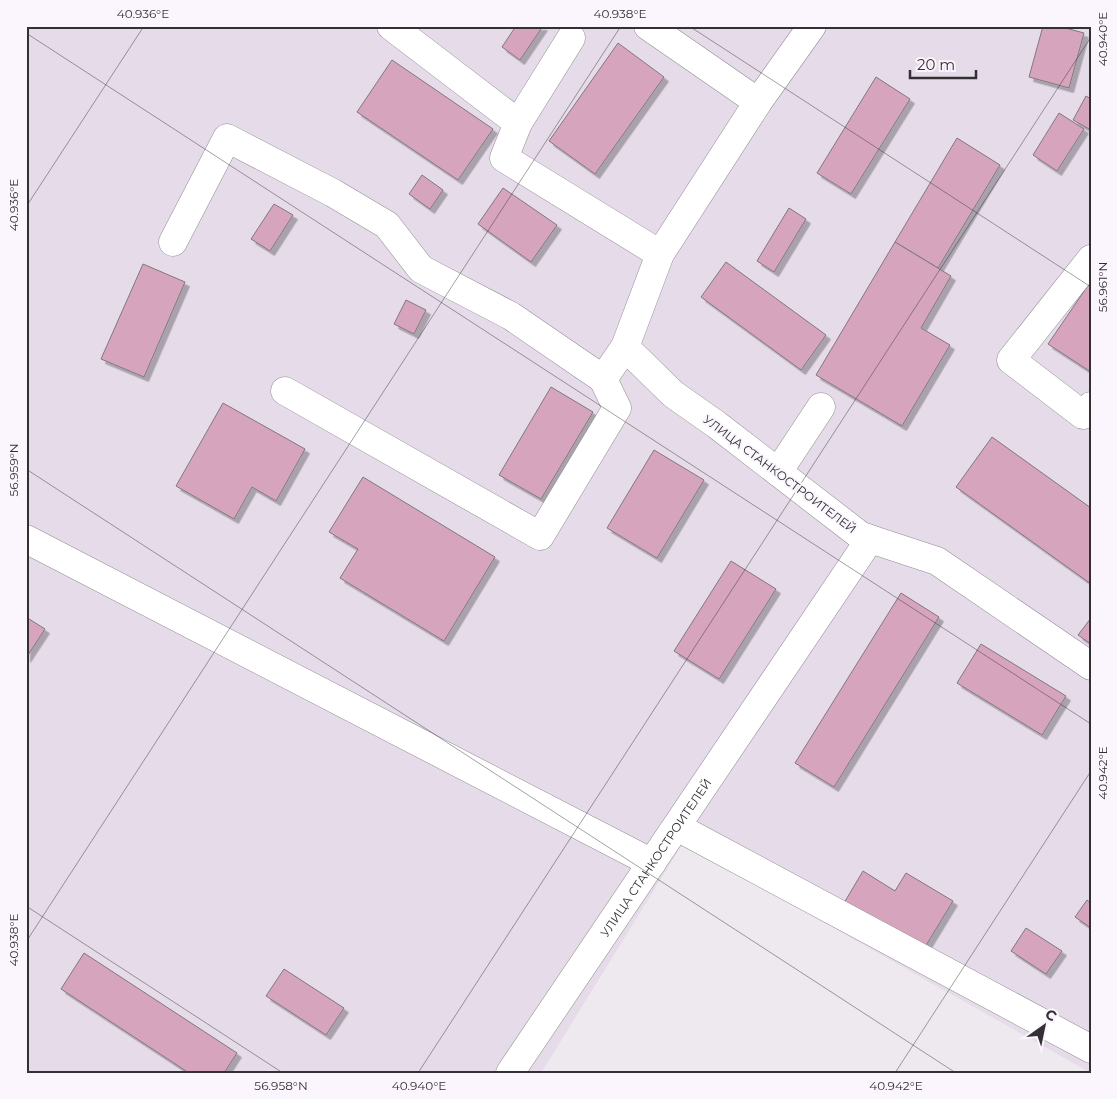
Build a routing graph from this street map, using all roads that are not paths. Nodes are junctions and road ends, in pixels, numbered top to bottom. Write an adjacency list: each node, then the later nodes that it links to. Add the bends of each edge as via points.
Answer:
1 (391, 26): 6 (lane)
2 (648, 26): 5 (lane)
3 (812, 26): 5 (lane)
4 (571, 38): 6 (lane)
5 (758, 102): 8 (lane)
6 (518, 123): 8 (lane, via 504,158)
7 (173, 242): 11 (lane, via 227,138 387,225 421,269 511,316)
8 (660, 254): 10 (lane)
9 (1091, 259): 13 (lane, via 1011,360 1083,416)
10 (625, 347): 11 (lane); 15 (lane, УЛИЦА СТАНКОСТРОИТЕЛЕЙ, via 673,394)
11 (603, 379): 12 (lane, via 617,408 540,536)
12 (285, 391)
13 (1091, 406)
14 (822, 407): 15 (lane)
15 (778, 472): 16 (lane, УЛИЦА СТАНКОСТРОИТЕЛЕЙ)
16 (861, 536): 18 (lane, via 936,560); 19 (lane, УЛИЦА СТАНКОСТРОИТЕЛЕЙ, via 870,539)
17 (26, 539): 20 (lane)
18 (1091, 666)
19 (677, 827): 20 (lane, УЛИЦА СТАНКОСТРОИТЕЛЕЙ); 21 (lane)
20 (652, 863): 22 (lane, УЛИЦА СТАНКОСТРОИТЕЛЕЙ)
21 (1091, 1049)
22 (510, 1073)

